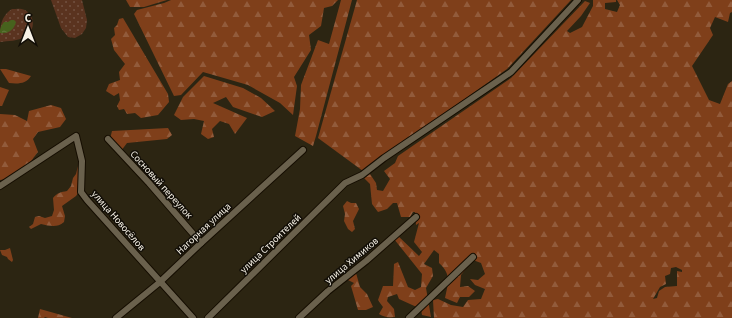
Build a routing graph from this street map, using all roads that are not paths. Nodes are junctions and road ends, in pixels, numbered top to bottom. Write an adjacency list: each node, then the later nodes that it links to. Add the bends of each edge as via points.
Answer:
1 (578, 0): 11 (street, улица Строителей, via 511,72 362,175 345,183)
2 (108, 139): 6 (street, Сосновый переулок)
3 (303, 150): 6 (street, Нагорная улица)
4 (0, 186): 8 (street, улица Новосёлов, via 76,136 82,161 81,192)
5 (416, 217): 12 (street, улица Химиков)
6 (201, 243): 8 (street, Нагорная улица)
7 (473, 257): 13 (street)
8 (160, 282): 9 (street, Нагорная улица); 10 (street)
9 (116, 318)
10 (193, 318)
11 (208, 318)
12 (299, 318)
13 (409, 318)

